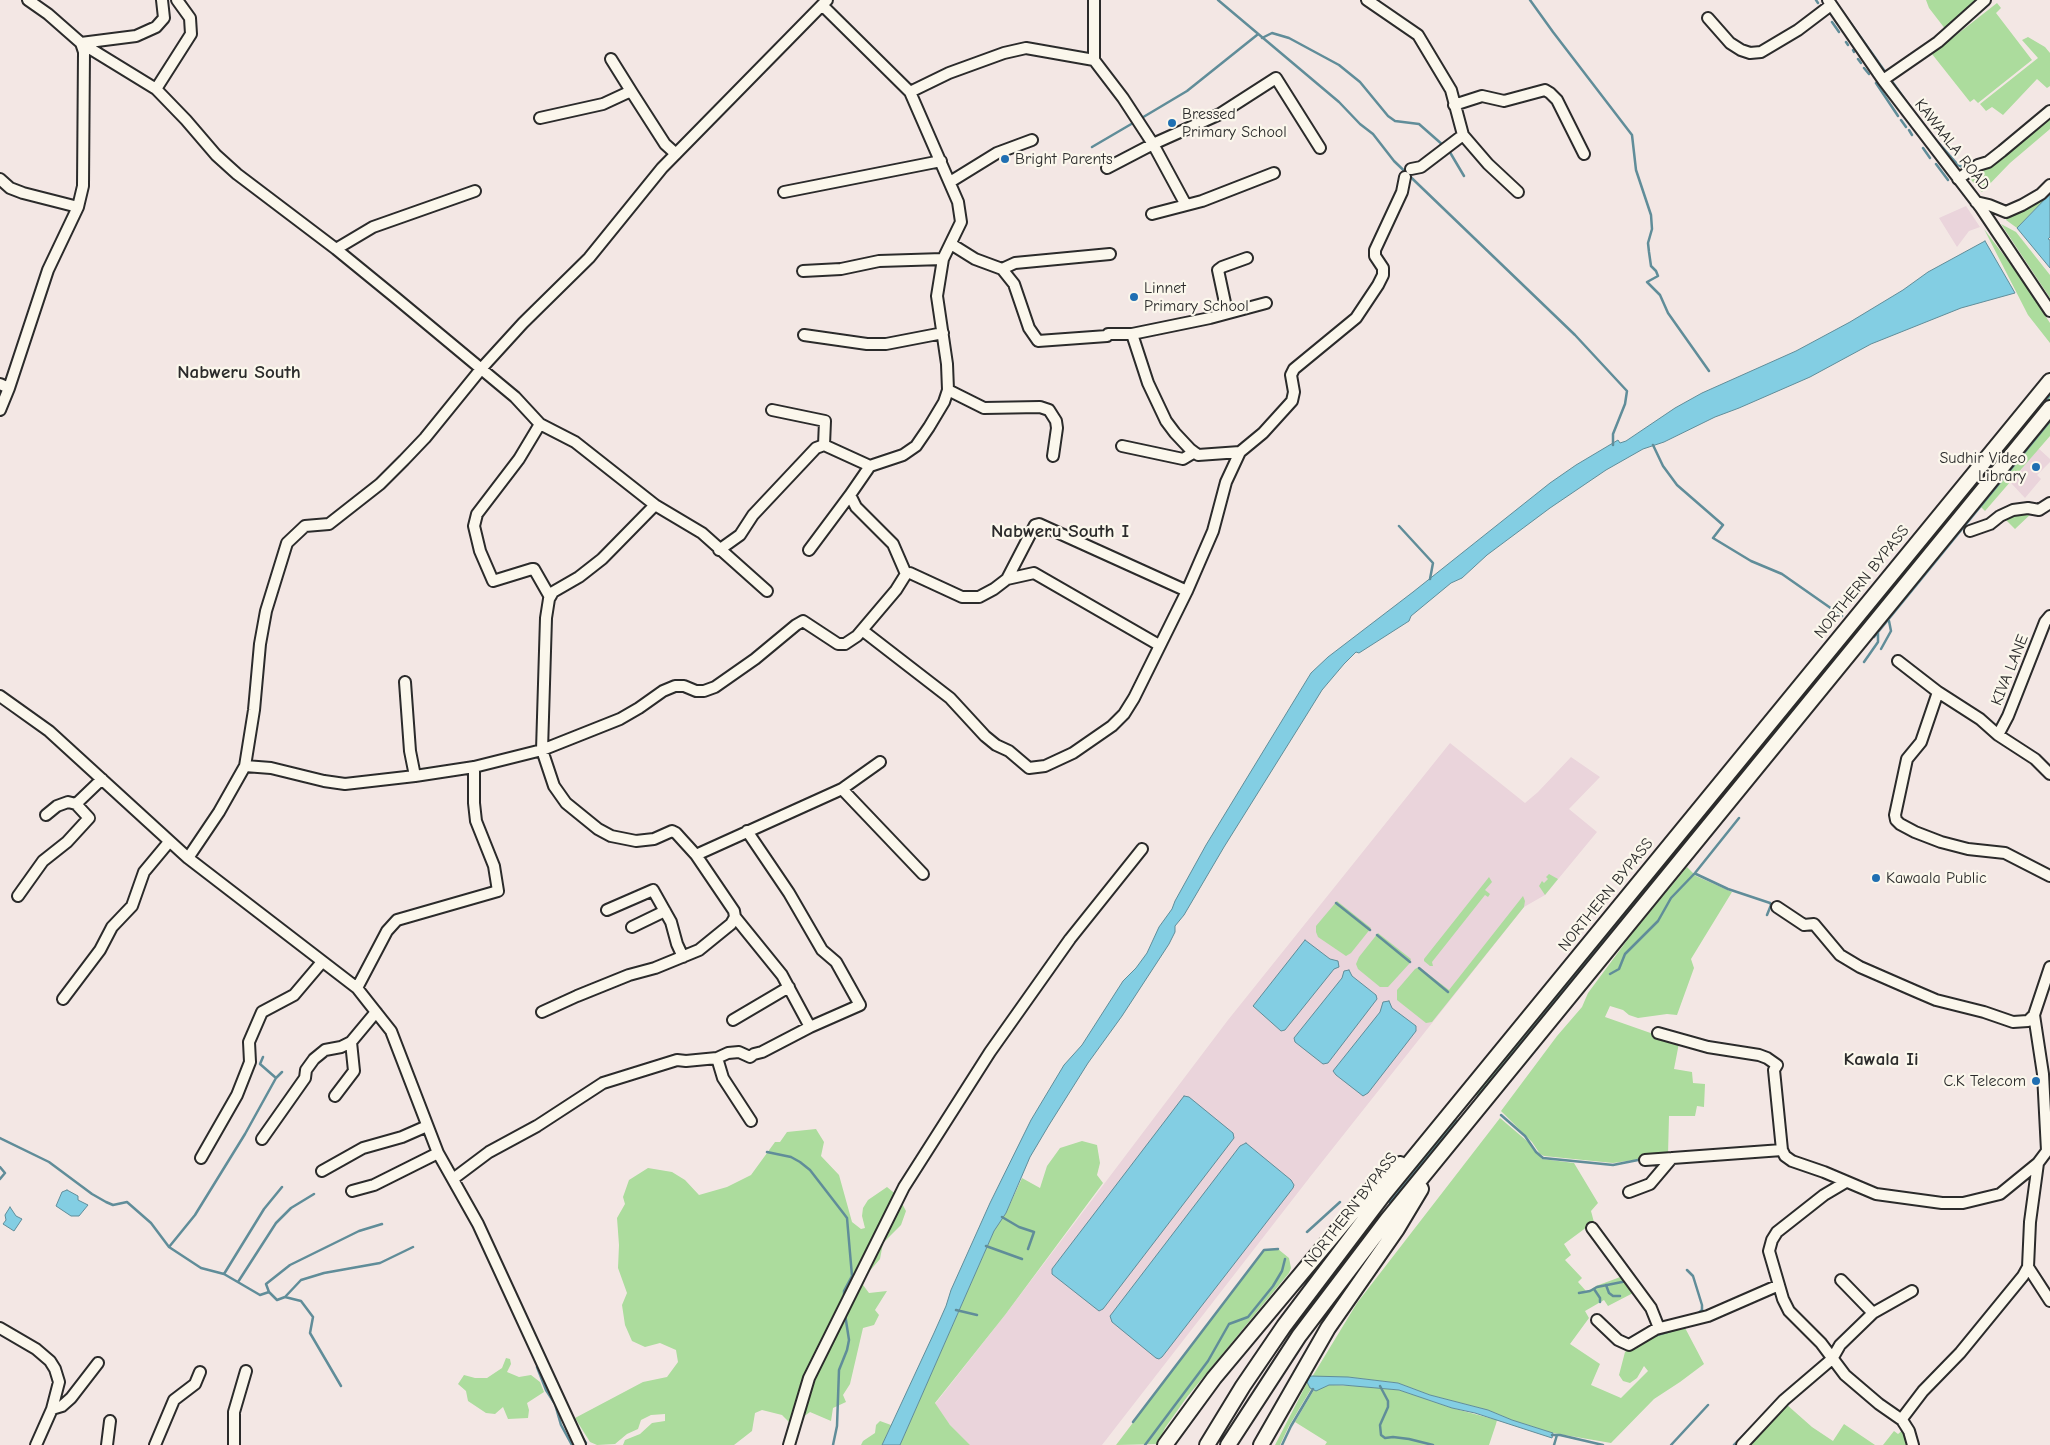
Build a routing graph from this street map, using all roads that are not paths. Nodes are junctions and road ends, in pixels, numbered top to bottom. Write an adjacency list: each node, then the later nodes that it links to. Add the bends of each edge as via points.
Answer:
1 (28, 0): 10 (street)
2 (162, 0): 10 (street, via 164,18 156,27 136,36)
3 (177, 0): 14 (street, via 190,18 191,34)
4 (1094, 0): 12 (street)
5 (1367, 0): 17 (street, via 1418,35 1451,90)
6 (1985, 0): 13 (street, via 1938,42)
7 (824, 2): 16 (street); 24 (street)
8 (1829, 2): 9 (street, via 1798,30 1762,52 1741,50 1730,43); 13 (street, KAWAALA ROAD)
9 (1708, 18)
10 (81, 43): 14 (street); 38 (street, via 84,52 84,175)
11 (611, 59): 15 (street)
12 (1094, 60): 16 (street, via 1026,48 949,73); 22 (street)
13 (1883, 80): 30 (street, KAWAALA ROAD)
14 (156, 89): 41 (street, via 237,174)
15 (631, 91): 19 (street, via 604,104); 24 (street, via 665,144)
16 (910, 92): 26 (street)
17 (1454, 105): 20 (street); 25 (street, via 1482,96 1504,100 1545,90 1557,100)
18 (2050, 111): 30 (street, via 2002,152)
19 (540, 118)
20 (1463, 135): 35 (street); 64 (street, via 1408,173 1374,250 1383,275 1378,285 1356,318 1294,369 1291,375 1292,401 1263,433)
21 (1032, 140): 31 (street, via 997,153)
22 (1153, 144): 23 (street, via 1220,114 1276,78); 27 (street); 37 (street)
23 (1320, 148)
24 (676, 154): 53 (street, via 589,258)
25 (1584, 154)
26 (941, 161): 31 (street); 34 (street)
27 (1107, 168)
28 (1274, 173): 37 (street)
29 (0, 179): 38 (street, via 10,188)
30 (1958, 179): 36 (street, KAWAALA ROAD)
31 (950, 182): 40 (street, via 962,222)
32 (2050, 185): 36 (street, via 2041,194 2006,212)
33 (475, 191): 41 (street, via 372,226)
34 (784, 192)
35 (1518, 192)
36 (1976, 202): 48 (street, KAWAALA ROAD)
37 (1186, 205): 39 (street)
38 (78, 207): 55 (street, via 48,270)
39 (1152, 214)
40 (952, 244): 44 (street); 45 (street, via 976,259)
41 (336, 249): 53 (street)
42 (1110, 254): 45 (street, via 1015,263)
43 (1246, 258): 49 (street, via 1218,270)
44 (943, 259): 46 (street, via 879,261 841,270); 50 (street, via 937,296)
45 (1002, 269): 52 (street, via 1014,284 1029,328 1038,341)
46 (803, 271)
47 (1266, 303): 49 (street)
48 (2050, 311)
49 (1228, 312): 52 (street)
50 (943, 332): 51 (street, via 886,344); 56 (street)
51 (804, 334)
52 (1132, 334): 63 (street, via 1148,383 1166,421)
53 (481, 369): 60 (street); 88 (street, via 425,438 380,484 329,524 305,526 288,543 266,611)
54 (2050, 381): 127 (highway, NORTHERN BYPASS)
55 (5, 386): 58 (street)
56 (948, 390): 65 (street, via 984,408 1040,407 1049,410 1057,428); 66 (street, via 916,446 903,455)
57 (2050, 408): 131 (highway)
58 (0, 410)
59 (772, 410): 61 (street, via 825,421)
60 (540, 424): 69 (street, via 575,442); 77 (street, via 520,459 476,514 474,526 492,581 532,569)
61 (824, 445): 66 (street); 71 (street, via 816,448 759,509 740,535)
62 (1122, 446): 63 (street, via 1183,459)
63 (1194, 452): 64 (street, via 1204,456)
64 (1240, 452): 76 (street, via 1226,482 1213,531)
65 (1053, 456)
66 (870, 466): 67 (street)
67 (850, 495): 72 (street); 73 (street, via 856,507 893,544)
68 (2050, 503): 70 (street, via 2039,510 2013,510)
69 (655, 505): 71 (street, via 702,533); 77 (street, via 602,559)
70 (1970, 532)
71 (720, 550): 75 (street)
72 (809, 550)
73 (906, 574): 74 (street, via 966,598 979,597); 79 (street)
74 (1007, 579): 76 (street, via 1033,528 1039,524); 80 (street, via 1034,573)
75 (767, 591)
76 (1187, 591): 80 (street)
77 (550, 597): 86 (street, via 546,618)
78 (2050, 616): 85 (street, KIVA LANE)
79 (862, 630): 80 (street, via 950,698 996,745 1032,769 1073,753 1112,726 1134,698); 86 (street, via 845,644 838,644 802,621 715,687 696,691 676,686 662,691 620,719)
80 (1159, 646)
81 (1898, 661): 83 (street)
82 (405, 682): 91 (street, via 410,751)
83 (1938, 692): 85 (street, via 1980,719); 102 (street, via 1921,742 1907,760 1896,820 1914,832 1941,842 2005,854)
84 (0, 696): 92 (street, via 49,732)
85 (1998, 735): 90 (street, via 2035,759)
86 (542, 750): 89 (street); 99 (street, via 554,786 566,803 598,829 611,836 636,841 654,839 672,831)
87 (880, 762): 93 (street)
88 (244, 766): 91 (street, via 270,768 345,784); 100 (street, via 219,812)
89 (474, 767): 91 (street); 113 (street, via 476,821 494,866 498,892 397,920 387,931)
90 (2050, 774)
91 (416, 776)
92 (102, 779): 94 (street); 97 (street)
93 (842, 789): 96 (street); 101 (street)
94 (76, 804): 95 (street, via 68,802 57,806); 103 (street, via 88,818 67,842 43,861)
95 (46, 815)
96 (747, 831): 99 (street); 119 (street, via 789,892 822,950 836,962 860,1005)
97 (170, 842): 100 (street); 114 (street, via 144,872 132,906 112,927 100,950)
98 (1142, 849): 163 (street, via 1058,955 990,1052 904,1187 809,1378)
99 (696, 855): 107 (street)
100 (188, 858): 110 (street)
101 (923, 874)
102 (2050, 876)
103 (18, 896)
104 (1777, 907): 117 (street, via 1804,925 1814,924 1840,955 1853,963 1936,1000 2013,1022 2028,1021)
105 (607, 910): 106 (street, via 653,890)
106 (665, 911): 108 (street); 109 (street)
107 (735, 917): 109 (street, via 699,950); 112 (street)
108 (632, 927)
109 (683, 957): 116 (street, via 620,978)
110 (322, 962): 113 (street); 132 (street, via 294,995 262,1012 249,1042 250,1062 237,1095)
111 (2050, 967): 117 (street)
112 (789, 987): 118 (street); 119 (street)
113 (357, 988): 115 (street)
114 (63, 999)
115 (376, 1012): 121 (street); 125 (street, via 391,1031)
116 (542, 1012)
117 (2034, 1015): 129 (street, via 2043,1074)
118 (733, 1020)
119 (810, 1027): 122 (street, via 750,1057 739,1052)
120 (1658, 1033): 128 (street, via 1708,1047 1759,1055 1777,1065 1774,1070)
121 (351, 1042): 123 (street, via 354,1070); 126 (street, via 325,1050 314,1059 306,1070 305,1078)
122 (717, 1058): 124 (street, via 723,1078); 137 (street, via 677,1060 603,1083 537,1126 489,1152)
123 (335, 1096)
124 (752, 1121)
125 (427, 1126): 130 (street); 136 (street, via 363,1148)
126 (262, 1139)
127 (1428, 1139): 164 (highway, via 1377,1183 1214,1378); 165 (highway, NORTHERN BYPASS, via 1284,1326)
128 (1782, 1150): 133 (street); 138 (street, via 1792,1161)
129 (2048, 1152): 135 (street)
130 (438, 1153): 137 (street); 139 (street, via 374,1185)
131 (1442, 1154): 166 (highway, via 1299,1336); 167 (highway, via 1397,1229 1328,1328)
132 (201, 1158)
133 (1672, 1158): 134 (street); 140 (street, via 1650,1184)
134 (1645, 1160)
135 (2038, 1163): 138 (street, via 2000,1194 1963,1202 1942,1203 1876,1194); 142 (street)
136 (322, 1171)
137 (453, 1179): 162 (street, via 478,1224)
138 (1846, 1182): 144 (street, via 1824,1195 1774,1235 1768,1251)
139 (352, 1191)
140 (1629, 1192)
141 (1592, 1228): 150 (street, via 1651,1308)
142 (2028, 1267): 146 (street); 156 (street)
143 (1841, 1280): 147 (street)
144 (1779, 1286): 150 (street, via 1706,1316); 151 (street, via 1789,1311)
145 (1912, 1291): 147 (street)
146 (2050, 1302)
147 (1873, 1313): 151 (street)
148 (1597, 1320): 150 (street, via 1629,1346)
149 (0, 1328): 155 (street, via 50,1361 59,1382)
150 (1660, 1328)
151 (1833, 1356): 156 (street, via 1844,1375); 168 (street, via 1784,1400)
152 (98, 1363): 155 (street, via 71,1398)
153 (246, 1371): 161 (street, via 234,1412)
154 (200, 1372): 160 (street, via 195,1384 174,1400)
155 (52, 1409): 158 (street)
156 (1902, 1420): 169 (street)
157 (110, 1421): 159 (street)
158 (36, 1445)
159 (106, 1445)
160 (155, 1445)
161 (234, 1445)
162 (580, 1445)
163 (789, 1445)
164 (1165, 1445)
165 (1207, 1445)
166 (1228, 1445)
167 (1261, 1445)
168 (1742, 1445)
169 (1913, 1445)

